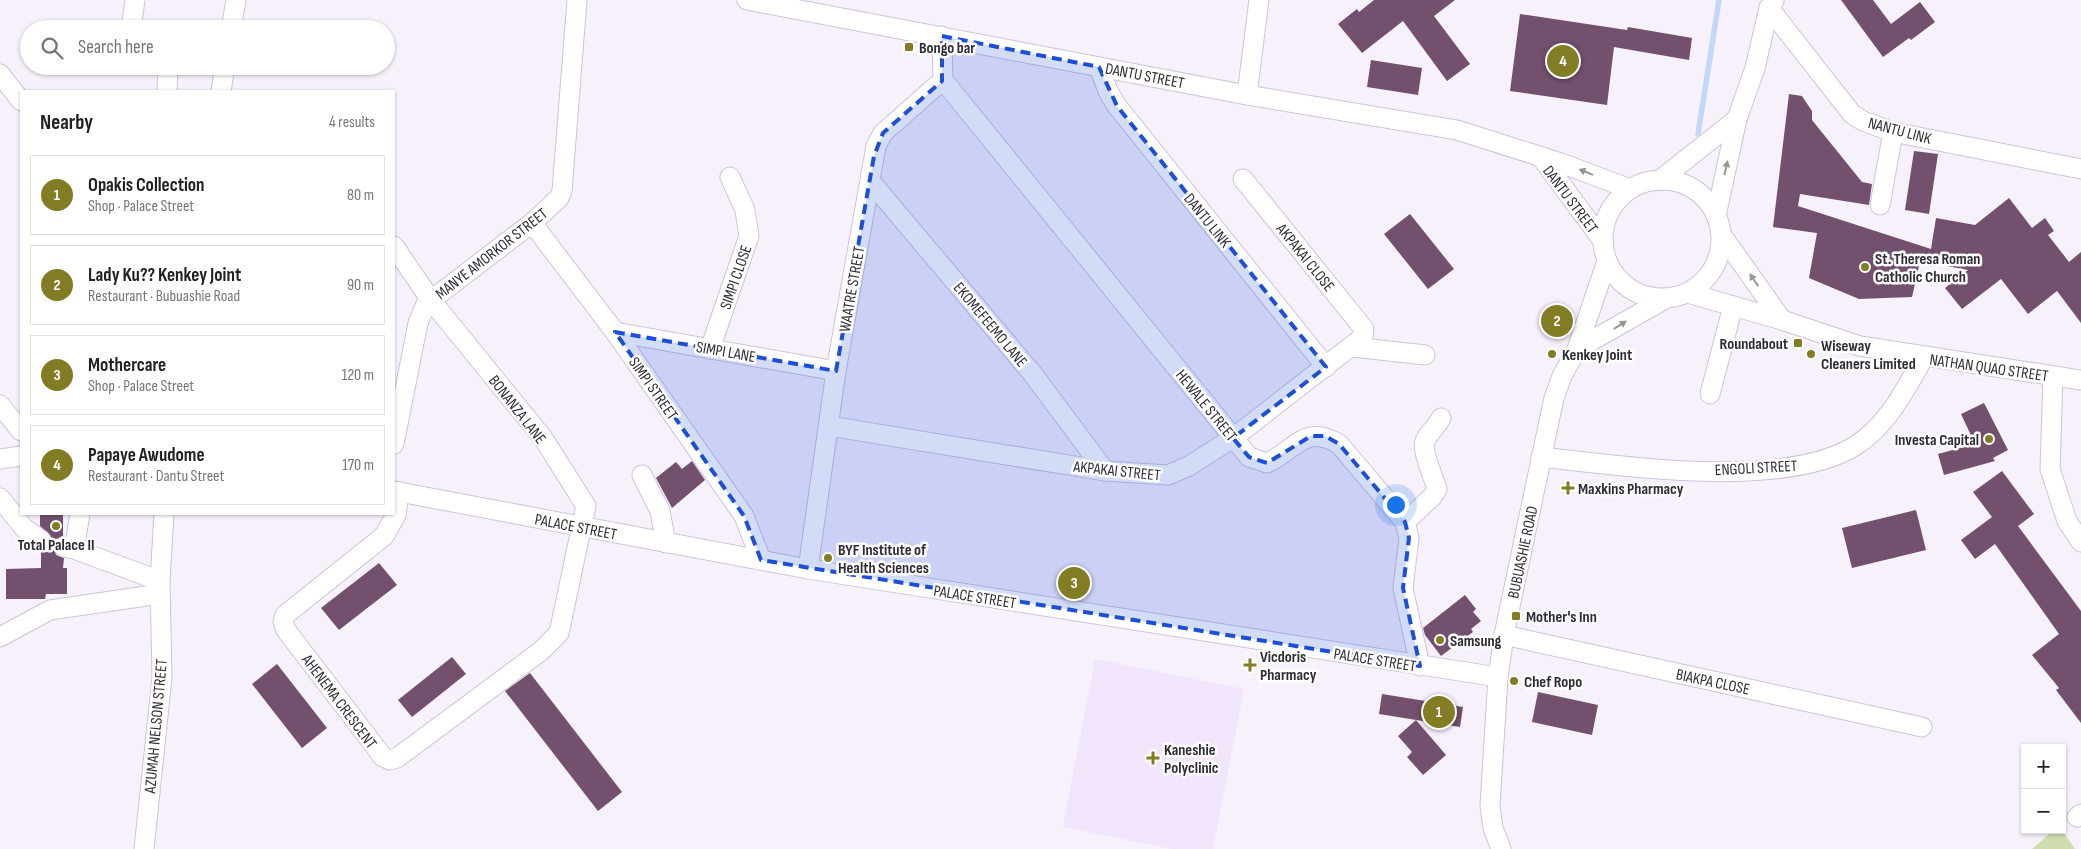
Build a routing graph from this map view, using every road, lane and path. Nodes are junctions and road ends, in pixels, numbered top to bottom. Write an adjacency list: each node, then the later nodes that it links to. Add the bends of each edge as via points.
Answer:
1 (135, 0): 7 (street)
2 (236, 0): 8 (street)
3 (577, 0): 29 (street, MANYE AMORKOR STREET, via 564,182 558,198)
4 (747, 0): 9 (street, DANTU STREET)
5 (1259, 0): 17 (street)
6 (1772, 4): 19 (street); 20 (street, NANTU LINK, via 1852,114)
7 (132, 20)
8 (233, 20)
9 (942, 36): 10 (street, DANTU STREET); 14 (street)
10 (1099, 67): 17 (street, DANTU STREET); 45 (street, DANTU LINK, via 1117,106)
11 (0, 74): 18 (street)
12 (168, 75): 15 (street)
13 (224, 75): 16 (street)
14 (944, 80): 26 (street, WAATRE STREET, via 880,137); 54 (street, HEWALE STREET)
15 (167, 90)
16 (222, 90)
17 (1247, 95): 21 (street, DANTU STREET, via 1457,130)
18 (20, 100)
19 (1737, 120): 25 (street); 30 (street, one-way to 19)
20 (1893, 132): 22 (street, NANTU LINK); 28 (street)
21 (1540, 157): 27 (street, DANTU STREET, one-way to 21); 31 (street, DANTU STREET)
22 (2081, 169)
23 (730, 177): 41 (street, SIMPI CLOSE, via 745,210 749,236)
24 (1243, 179): 40 (street, AKPAKAI CLOSE, via 1364,329)
25 (1660, 180): 27 (street, via 1644,182); 30 (street, via 1678,182 1694,189 1707,201)
26 (871, 182): 46 (street, WAATRE STREET); 59 (street, EKOMEFEEMO LANE, via 1032,373)
27 (1630, 189): 31 (street, via 1615,203 1606,221)
28 (1880, 205)
29 (532, 223): 35 (street, MANYE AMORKOR STREET); 39 (street, SIMPI STREET)
30 (1719, 225): 34 (street, via 1720,252 1714,268 1703,283); 38 (street, one-way to 30)
31 (1603, 241): 33 (street)
32 (395, 247): 35 (street, BONANZA LANE)
33 (1607, 261): 36 (street, via 1616,277 1630,289 1647,297); 42 (street, BUBUASHIE ROAD)
34 (1688, 293): 36 (street); 37 (street, NATHAN QUAO STREET)
35 (430, 299): 55 (street, MANYE AMORKOR STREET, via 418,323); 66 (street, BONANZA LANE, via 542,438 586,506)
36 (1665, 299): 42 (street, BUBUASHIE ROAD, one-way to 36)
37 (1733, 306): 38 (street, NATHAN QUAO STREET); 49 (street)
38 (1782, 320): 44 (street, NATHAN QUAO STREET, via 1860,346)
39 (615, 332): 41 (street, SIMPI LANE); 70 (street, SIMPI STREET, via 744,516)
40 (1358, 342): 43 (street); 45 (street, AKPAKAI STREET)
41 (710, 349): 46 (street, SIMPI LANE)
42 (1578, 349): 58 (street, BUBUASHIE ROAD, via 1554,398)
43 (1425, 355)
44 (1924, 357): 47 (street, NATHAN QUAO STREET); 58 (street, ENGOLI STREET, via 1892,411 1876,427 1847,450 1799,467 1660,470)
45 (1326, 367): 54 (street, AKPAKAI STREET)
46 (836, 371): 52 (street, WAATRE STREET)
47 (2054, 376): 48 (street, NATHAN QUAO STREET); 68 (street, via 2050,469 2067,521)
48 (2081, 380)
49 (1710, 394)
50 (0, 405): 53 (street)
51 (1441, 418): 65 (street, via 1425,441 1424,449 1437,489)
52 (829, 426): 59 (street, AKPAKAI STREET); 71 (street, WAATRE STREET)
53 (20, 430)
54 (1234, 438): 59 (street, AKPAKAI STREET, via 1168,475); 65 (street, HEWALE STREET, via 1249,457 1267,463 1311,436 1326,436 1340,444)
55 (395, 439)
56 (20, 456): 57 (street)
57 (0, 458)
58 (1541, 458): 73 (street, BUBUASHIE ROAD)
59 (1105, 471)
60 (642, 475): 69 (street, via 660,511)
61 (397, 491): 66 (street, PALACE STREET); 66 (street, AHENEMA CRESCENT, via 396,515 384,536 285,615 283,622 386,760 398,758 553,640 559,632)
62 (0, 498): 67 (street, via 24,528)
63 (80, 515): 72 (street, via 69,548)
64 (164, 515): 72 (street, AZUMAH NELSON STREET)
65 (1405, 522): 75 (street, via 1410,538 1403,588)
66 (581, 527): 69 (street, PALACE STREET)
67 (41, 540)
68 (2081, 542)
69 (666, 543): 70 (street, PALACE STREET)
70 (761, 560): 71 (street, PALACE STREET)
71 (808, 569): 75 (street, PALACE STREET)
72 (160, 587): 74 (street, via 50,610); 79 (street, AZUMAH NELSON STREET, via 162,678)
73 (1504, 635): 76 (street, BUBUASHIE ROAD); 77 (street, BIAKPA CLOSE)
74 (0, 637)
75 (1420, 666): 76 (street, PALACE STREET)
76 (1498, 677): 78 (street, BUBUASHIE ROAD, via 1490,806)
77 (1922, 726)
78 (1496, 848)
79 (144, 849)

